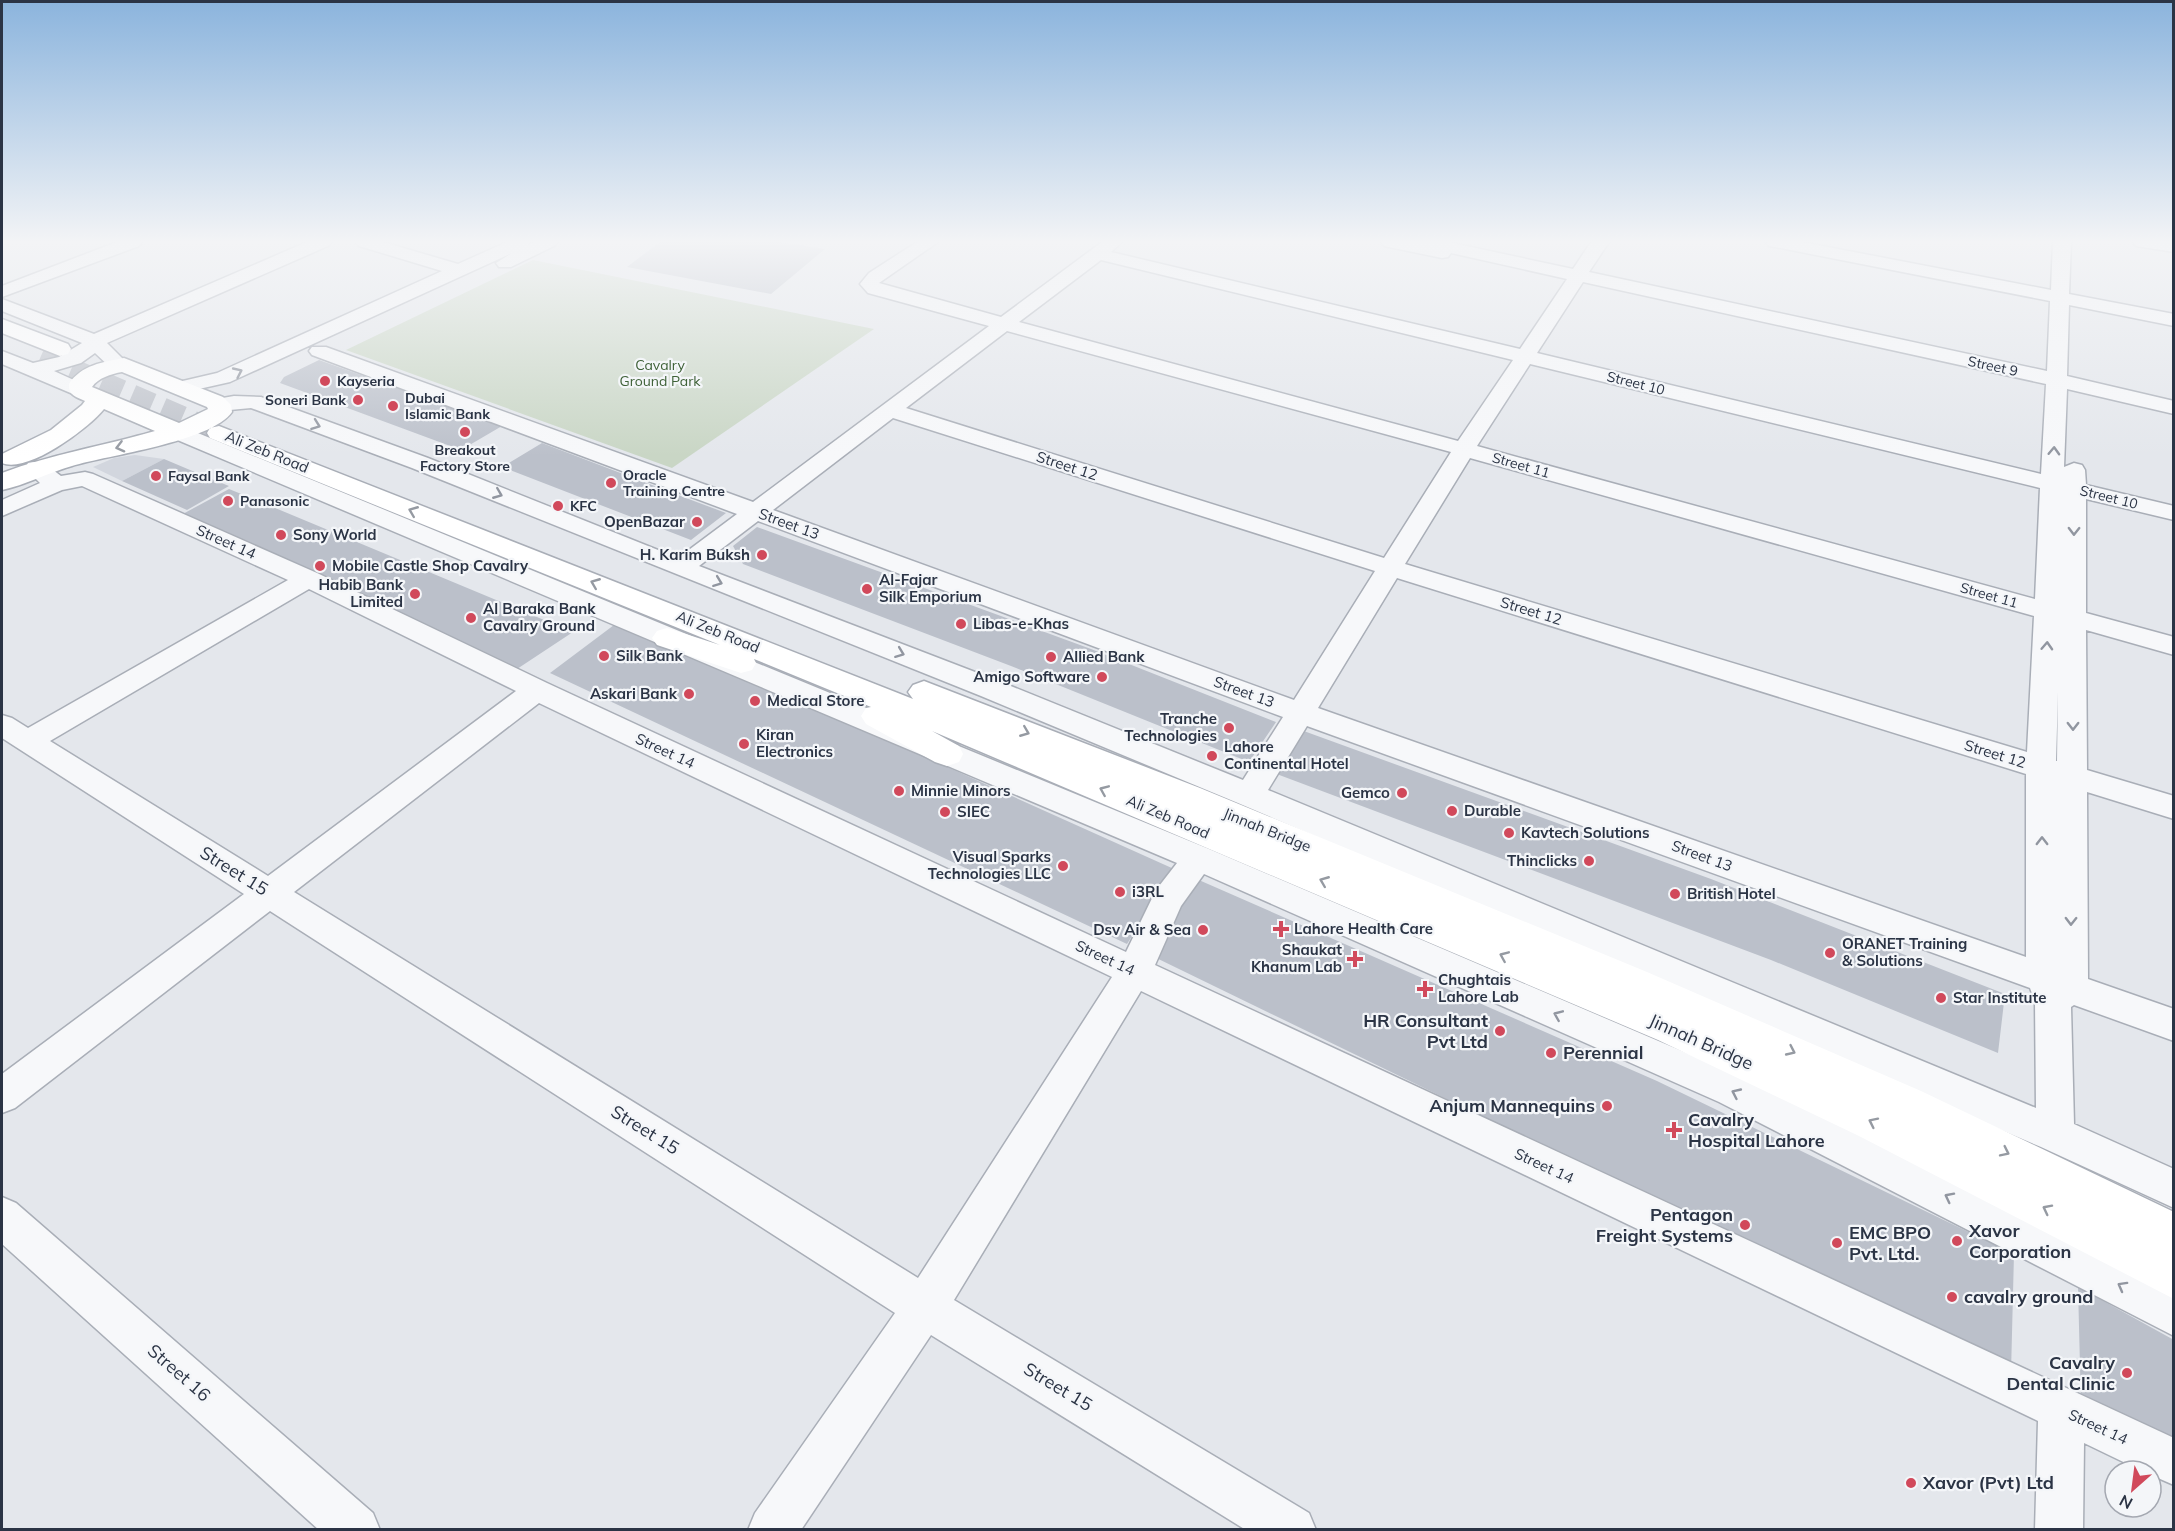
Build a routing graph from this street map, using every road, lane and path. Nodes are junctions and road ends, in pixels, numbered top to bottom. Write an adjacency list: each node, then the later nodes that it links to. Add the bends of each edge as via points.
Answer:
1 (24, 313): 16 (street)
2 (157, 313): 16 (street)
3 (363, 313): 23 (street, one-way to 3, via 223,378)
4 (398, 313): 17 (street)
5 (966, 313): 13 (street, Street 11)
6 (1019, 313): 13 (street)
7 (1357, 313): 19 (street, Street 10)
8 (1552, 313): 19 (street)
9 (1737, 313): 22 (street)
10 (2067, 313): 22 (street)
11 (2140, 313): 12 (street)
12 (2174, 320)
13 (1005, 324): 26 (street); 29 (street, Street 11)
14 (2, 325): 20 (main road)
15 (2, 340): 20 (main road)
16 (94, 341): 20 (street, via 76,358 50,367); 21 (street)
17 (319, 351): 27 (street, via 253,382); 35 (street, Street 13)
18 (2, 357): 20 (street)
19 (1524, 357): 29 (street); 33 (street, Street 10)
20 (44, 358): 24 (street)
21 (120, 366): 23 (main road); 24 (main road, via 87,377 80,384)
22 (2071, 386): 25 (street); 33 (street)
23 (181, 387): 27 (main road)
24 (89, 395): 28 (main road); 30 (main road, via 82,420 61,435)
25 (2174, 408)
26 (890, 410): 35 (street); 38 (street, Street 12)
27 (225, 420): 28 (main road, via 220,412); 37 (street, one-way to 37, via 234,402 254,402 420,463); 41 (main road, Ali Zeb Road, one-way to 27); 46 (main road, Ali Zeb Road, via 720,616)
28 (176, 431): 31 (main road, one-way to 31); 42 (street)
29 (1464, 448): 38 (street); 40 (street, Street 11)
30 (2, 463)
31 (46, 476): 32 (main road); 34 (street, Street 14); 39 (street, Street 14, via 85,479)
32 (2, 482)
33 (2063, 486): 36 (street, Street 10); 40 (street)
34 (2, 509)
35 (757, 512): 37 (street); 47 (street, Street 13)
36 (2174, 513)
37 (681, 568): 46 (street, one-way to 46)
38 (1391, 568): 47 (street); 51 (street, Street 12)
39 (308, 579): 44 (street, Street 14); 48 (street)
40 (2060, 615): 43 (street, Street 11); 51 (street, one-way to 40); 52 (street, one-way to 52)
41 (708, 628): 45 (main road); 50 (main road, Ali Zeb Road)
42 (667, 639): 45 (main road); 49 (street)
43 (2174, 646)
44 (537, 690): 55 (street); 56 (street, Street 14)
45 (838, 696): 49 (main road); 50 (main road)
46 (981, 699): 54 (main road, Ali Zeb Road, one-way to 54)
47 (1300, 713): 54 (street); 57 (street, Street 13)
48 (15, 733): 55 (street, Street 15)
49 (947, 754): 54 (street)
50 (1019, 754): 54 (main road, Ali Zeb Road, one-way to 50)
51 (2041, 768): 52 (street, Street 12); 57 (street, one-way to 51)
52 (2073, 777): 53 (street, Street 12); 57 (street, one-way to 57)
53 (2174, 808)
54 (1219, 824): 56 (street, via 1168,899); 60 (street); 63 (main road, Jinnah Bridge, one-way to 63, via 1321,851 1772,1042); 64 (main road, Jinnah Bridge, one-way to 54, via 1874,1122 1672,1028 1435,927); 66 (street, one-way to 54)
55 (270, 893): 59 (street); 65 (street, Street 15)
56 (1134, 972): 65 (street); 67 (street, Street 14)
57 (2055, 989): 58 (street, Street 13); 60 (street)
58 (2174, 1025)
59 (2, 1096)
60 (2055, 1134): 61 (street)
61 (2174, 1189)
62 (2, 1217): 69 (street, Street 16)
63 (2174, 1236)
64 (2174, 1276)
65 (925, 1307): 70 (street); 71 (street, Street 15)
66 (2174, 1315)
67 (2061, 1410): 68 (street, Street 14); 72 (street)
68 (2174, 1462)
69 (356, 1530)
70 (772, 1530)
71 (1292, 1530)
72 (2059, 1530)

